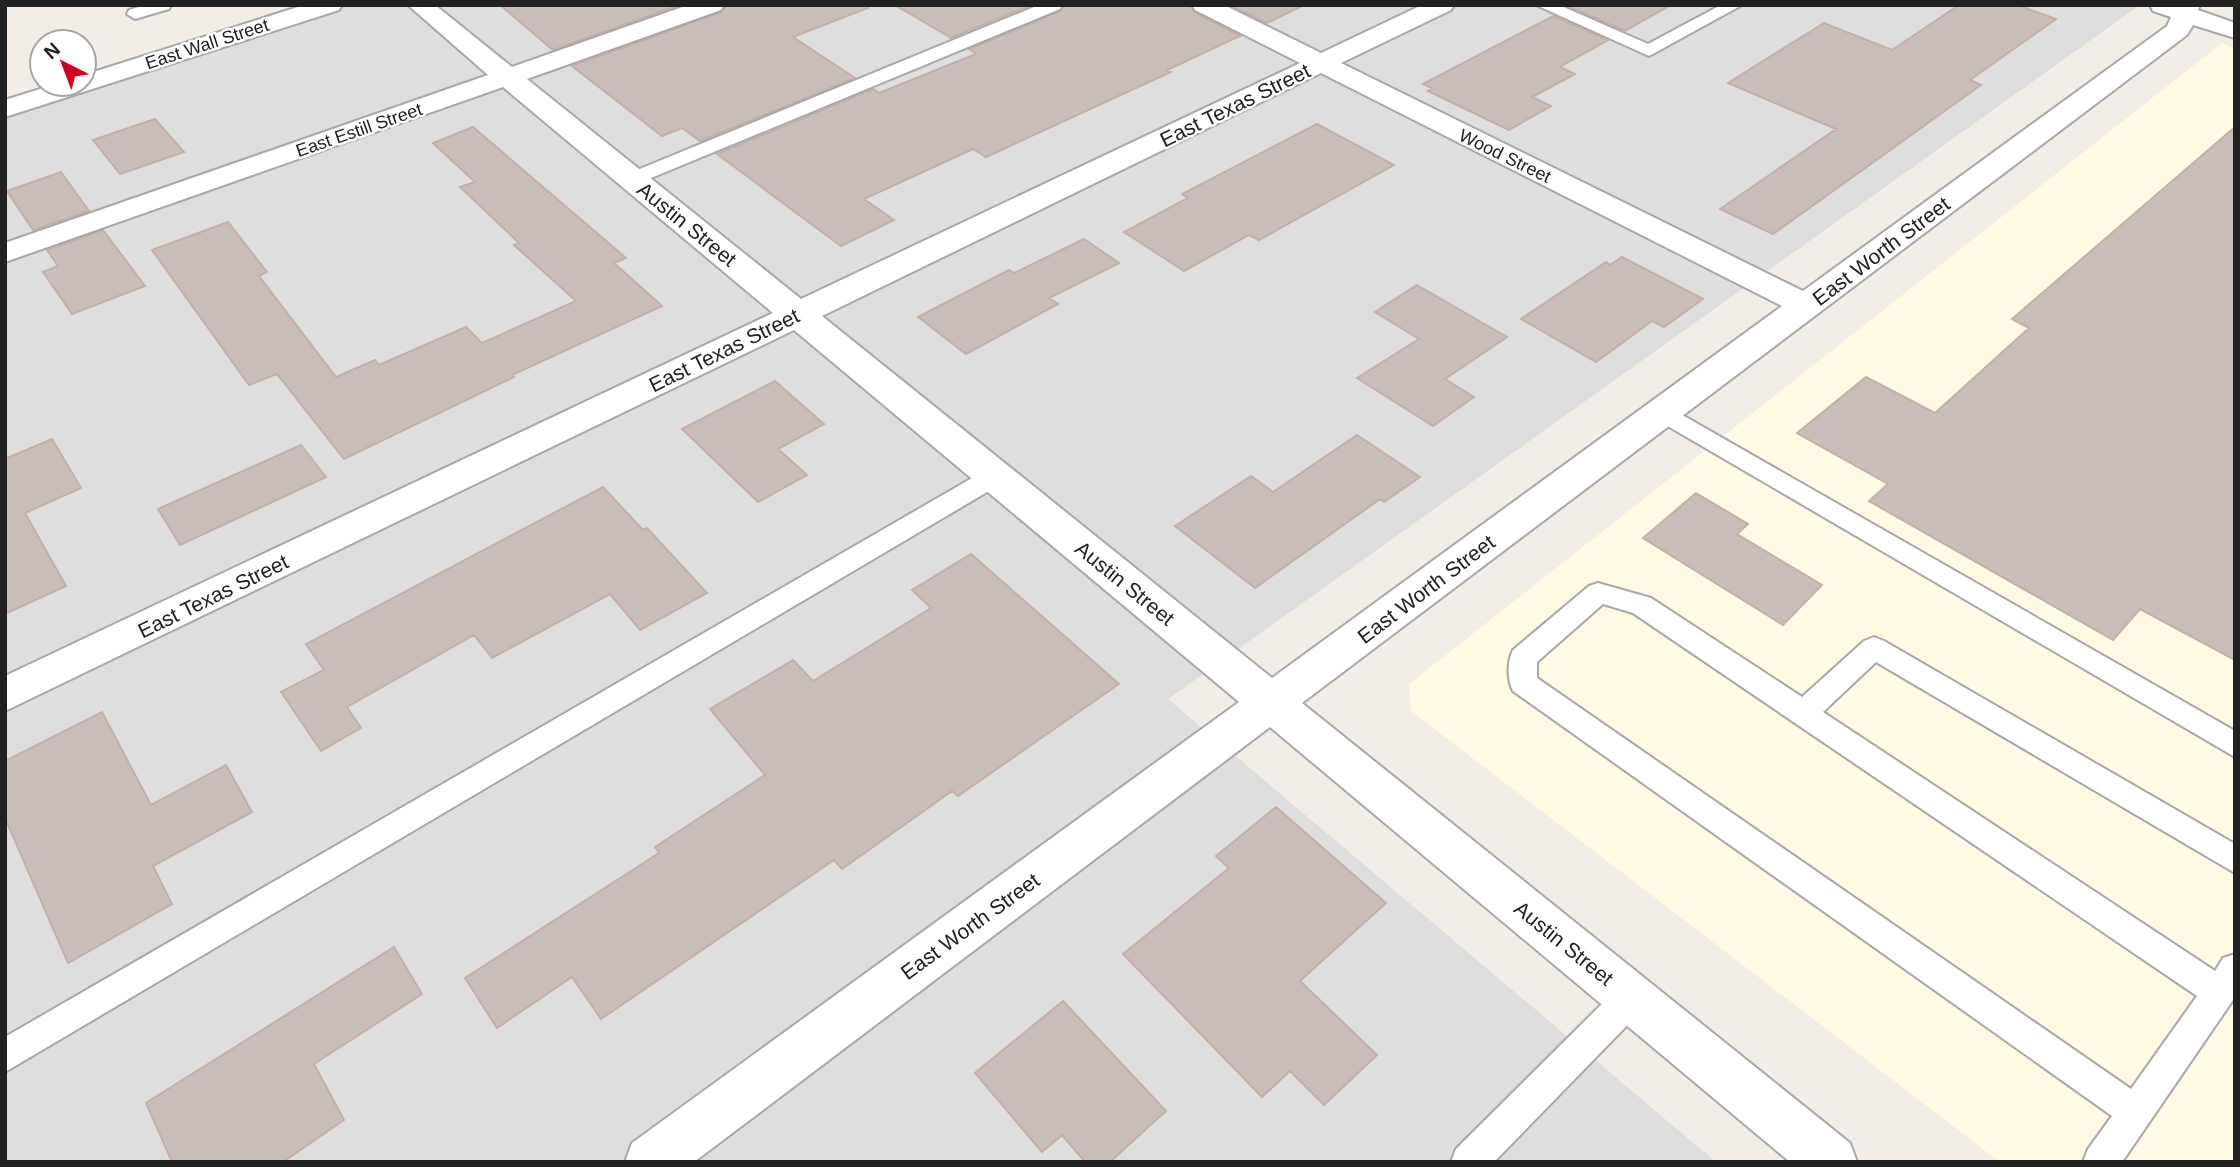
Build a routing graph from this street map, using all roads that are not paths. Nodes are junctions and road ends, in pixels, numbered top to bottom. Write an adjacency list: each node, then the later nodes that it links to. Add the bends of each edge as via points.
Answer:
1 (163, 5): 11 (lane)
2 (330, 5): 15 (street, East Wall Street)
3 (420, 5): 14 (street, Austin Street)
4 (712, 5): 14 (street, East Estill Street)
5 (1054, 5): 18 (lane)
6 (1204, 5): 13 (street, Wood Street)
7 (1442, 5): 13 (street, East Texas Street)
8 (1544, 5): 9 (lane, via 1649,51)
9 (1734, 5)
10 (2177, 8): 12 (street); 20 (street, East Worth Street, via 2178,30)
11 (135, 14)
12 (2235, 31)
13 (1321, 64): 20 (street, Wood Street); 21 (street, East Texas Street)
14 (508, 78): 18 (street, Austin Street); 19 (street, East Estill Street)
15 (98, 80)
16 (40, 98): 17 (street, East Wall Street)
17 (5, 109)
18 (632, 179): 21 (street, Austin Street)
19 (5, 253)
20 (1807, 306): 22 (street, East Worth Street)
21 (797, 315): 23 (street, Austin Street); 24 (street, East Texas Street)
22 (1662, 414): 25 (street, East Worth Street); 27 (lane)
23 (995, 477): 25 (street, Austin Street); 31 (lane)
24 (5, 695)
25 (1272, 704): 30 (street, Austin Street); 33 (street, East Worth Street)
26 (1803, 713): 28 (lane, via 1874,648); 29 (lane); 32 (lane, via 1642,605 1598,593 1523,658 1522,683)
27 (2235, 745)
28 (2235, 860)
29 (2227, 980): 32 (lane)
30 (1631, 998): 34 (lane); 35 (street, Austin Street)
31 (5, 1056)
32 (2135, 1112): 36 (lane)
33 (651, 1162)
34 (1469, 1162)
35 (1831, 1162)
36 (2101, 1162)

